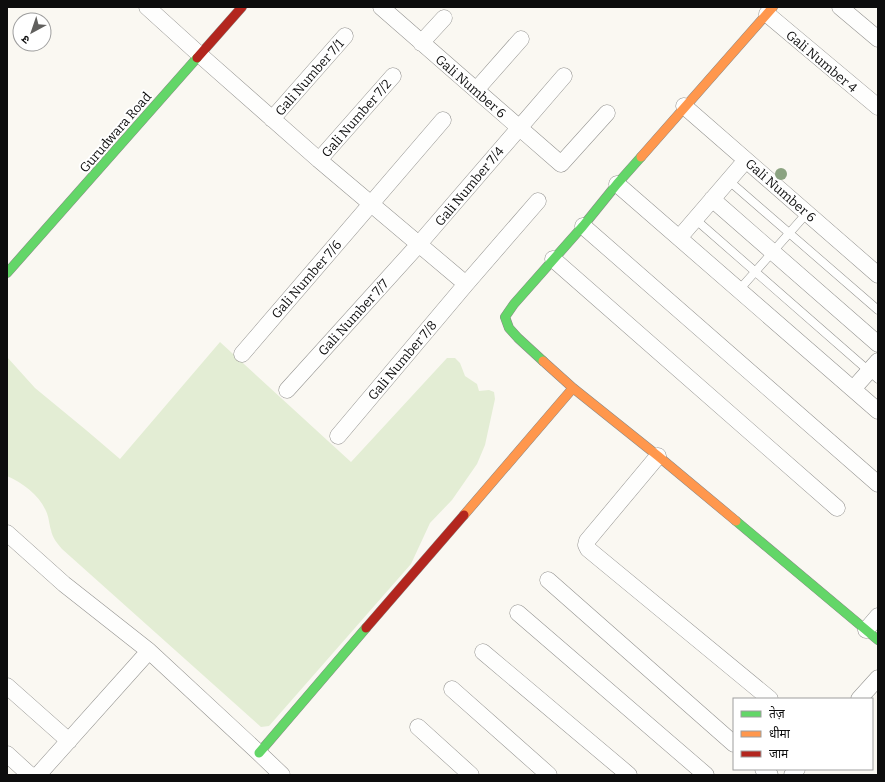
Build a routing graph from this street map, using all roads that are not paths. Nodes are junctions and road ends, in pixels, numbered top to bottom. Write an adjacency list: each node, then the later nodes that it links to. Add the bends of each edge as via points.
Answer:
1 (147, 7): 11 (street)
2 (242, 7): 11 (street, Gurudwara Road)
3 (381, 7): 10 (street, Gali Number 6)
4 (840, 7): 9 (street)
5 (770, 11): 15 (street); 16 (street, Gali Number 4)
6 (444, 18): 10 (street)
7 (345, 36): 18 (street, Gali Number 7/1)
8 (521, 38): 14 (street)
9 (878, 39)
10 (422, 43): 14 (street, Gali Number 6)
11 (200, 55): 18 (street); 38 (street, Gurudwara Road)
12 (393, 76): 21 (street, Gali Number 7/2)
13 (564, 76): 20 (street, Gali Number 7/4)
14 (476, 90): 20 (street, Gali Number 6)
15 (684, 106): 22 (street, Gali Number 6); 24 (street)
16 (878, 107)
17 (607, 113): 20 (street, Gali Number 6, via 561,164)
18 (272, 119): 21 (street)
19 (443, 120): 27 (street, Gali Number 7/6)
20 (519, 127): 33 (street, Gali Number 7/4)
21 (319, 160): 27 (street)
22 (746, 160): 23 (street); 28 (street, Gali Number 6)
23 (728, 180): 25 (street); 31 (lane)
24 (617, 184): 30 (street); 32 (street)
25 (712, 199): 29 (street); 34 (street)
26 (538, 201): 39 (street, Gali Number 7/8)
27 (371, 204): 33 (street); 43 (street, Gali Number 7/6)
28 (807, 213): 31 (lane); 36 (street, Gali Number 6)
29 (695, 219): 32 (street); 37 (lane)
30 (583, 226): 35 (street); 51 (street)
31 (790, 233): 34 (lane); 41 (lane)
32 (679, 238): 40 (street)
33 (419, 244): 39 (street); 47 (street, Gali Number 7/7)
34 (773, 252): 37 (lane); 42 (street)
35 (553, 259): 45 (street, via 506,317 509,328 518,338); 52 (street)
36 (877, 264)
37 (755, 272): 40 (lane); 44 (lane)
38 (7, 273)
39 (466, 284): 49 (street, Gali Number 7/8)
40 (739, 290): 46 (street)
41 (878, 310)
42 (878, 344)
43 (242, 354)
44 (875, 370): 46 (street)
45 (573, 388): 50 (street); 69 (street)
46 (853, 389): 48 (street)
47 (287, 390)
48 (878, 411)
49 (338, 436)
50 (658, 456): 57 (street); 64 (street, via 586,545)
51 (878, 484)
52 (837, 508)
53 (7, 533): 59 (street, via 64,584)
54 (548, 580): 68 (street)
55 (518, 612): 77 (street)
56 (878, 616): 57 (street)
57 (866, 630): 58 (street)
58 (878, 640)
59 (149, 651): 67 (street); 69 (street)
60 (483, 652): 76 (street)
61 (878, 678): 65 (street)
62 (7, 686): 67 (street)
63 (452, 689): 75 (street)
64 (769, 698)
65 (860, 698)
66 (418, 727): 74 (street)
67 (69, 741): 72 (street)
68 (733, 743)
69 (259, 753): 73 (street)
70 (7, 754): 71 (street)
71 (30, 775)
72 (38, 775)
73 (282, 775)
74 (471, 775)
75 (549, 775)
76 (629, 775)
77 (706, 775)

